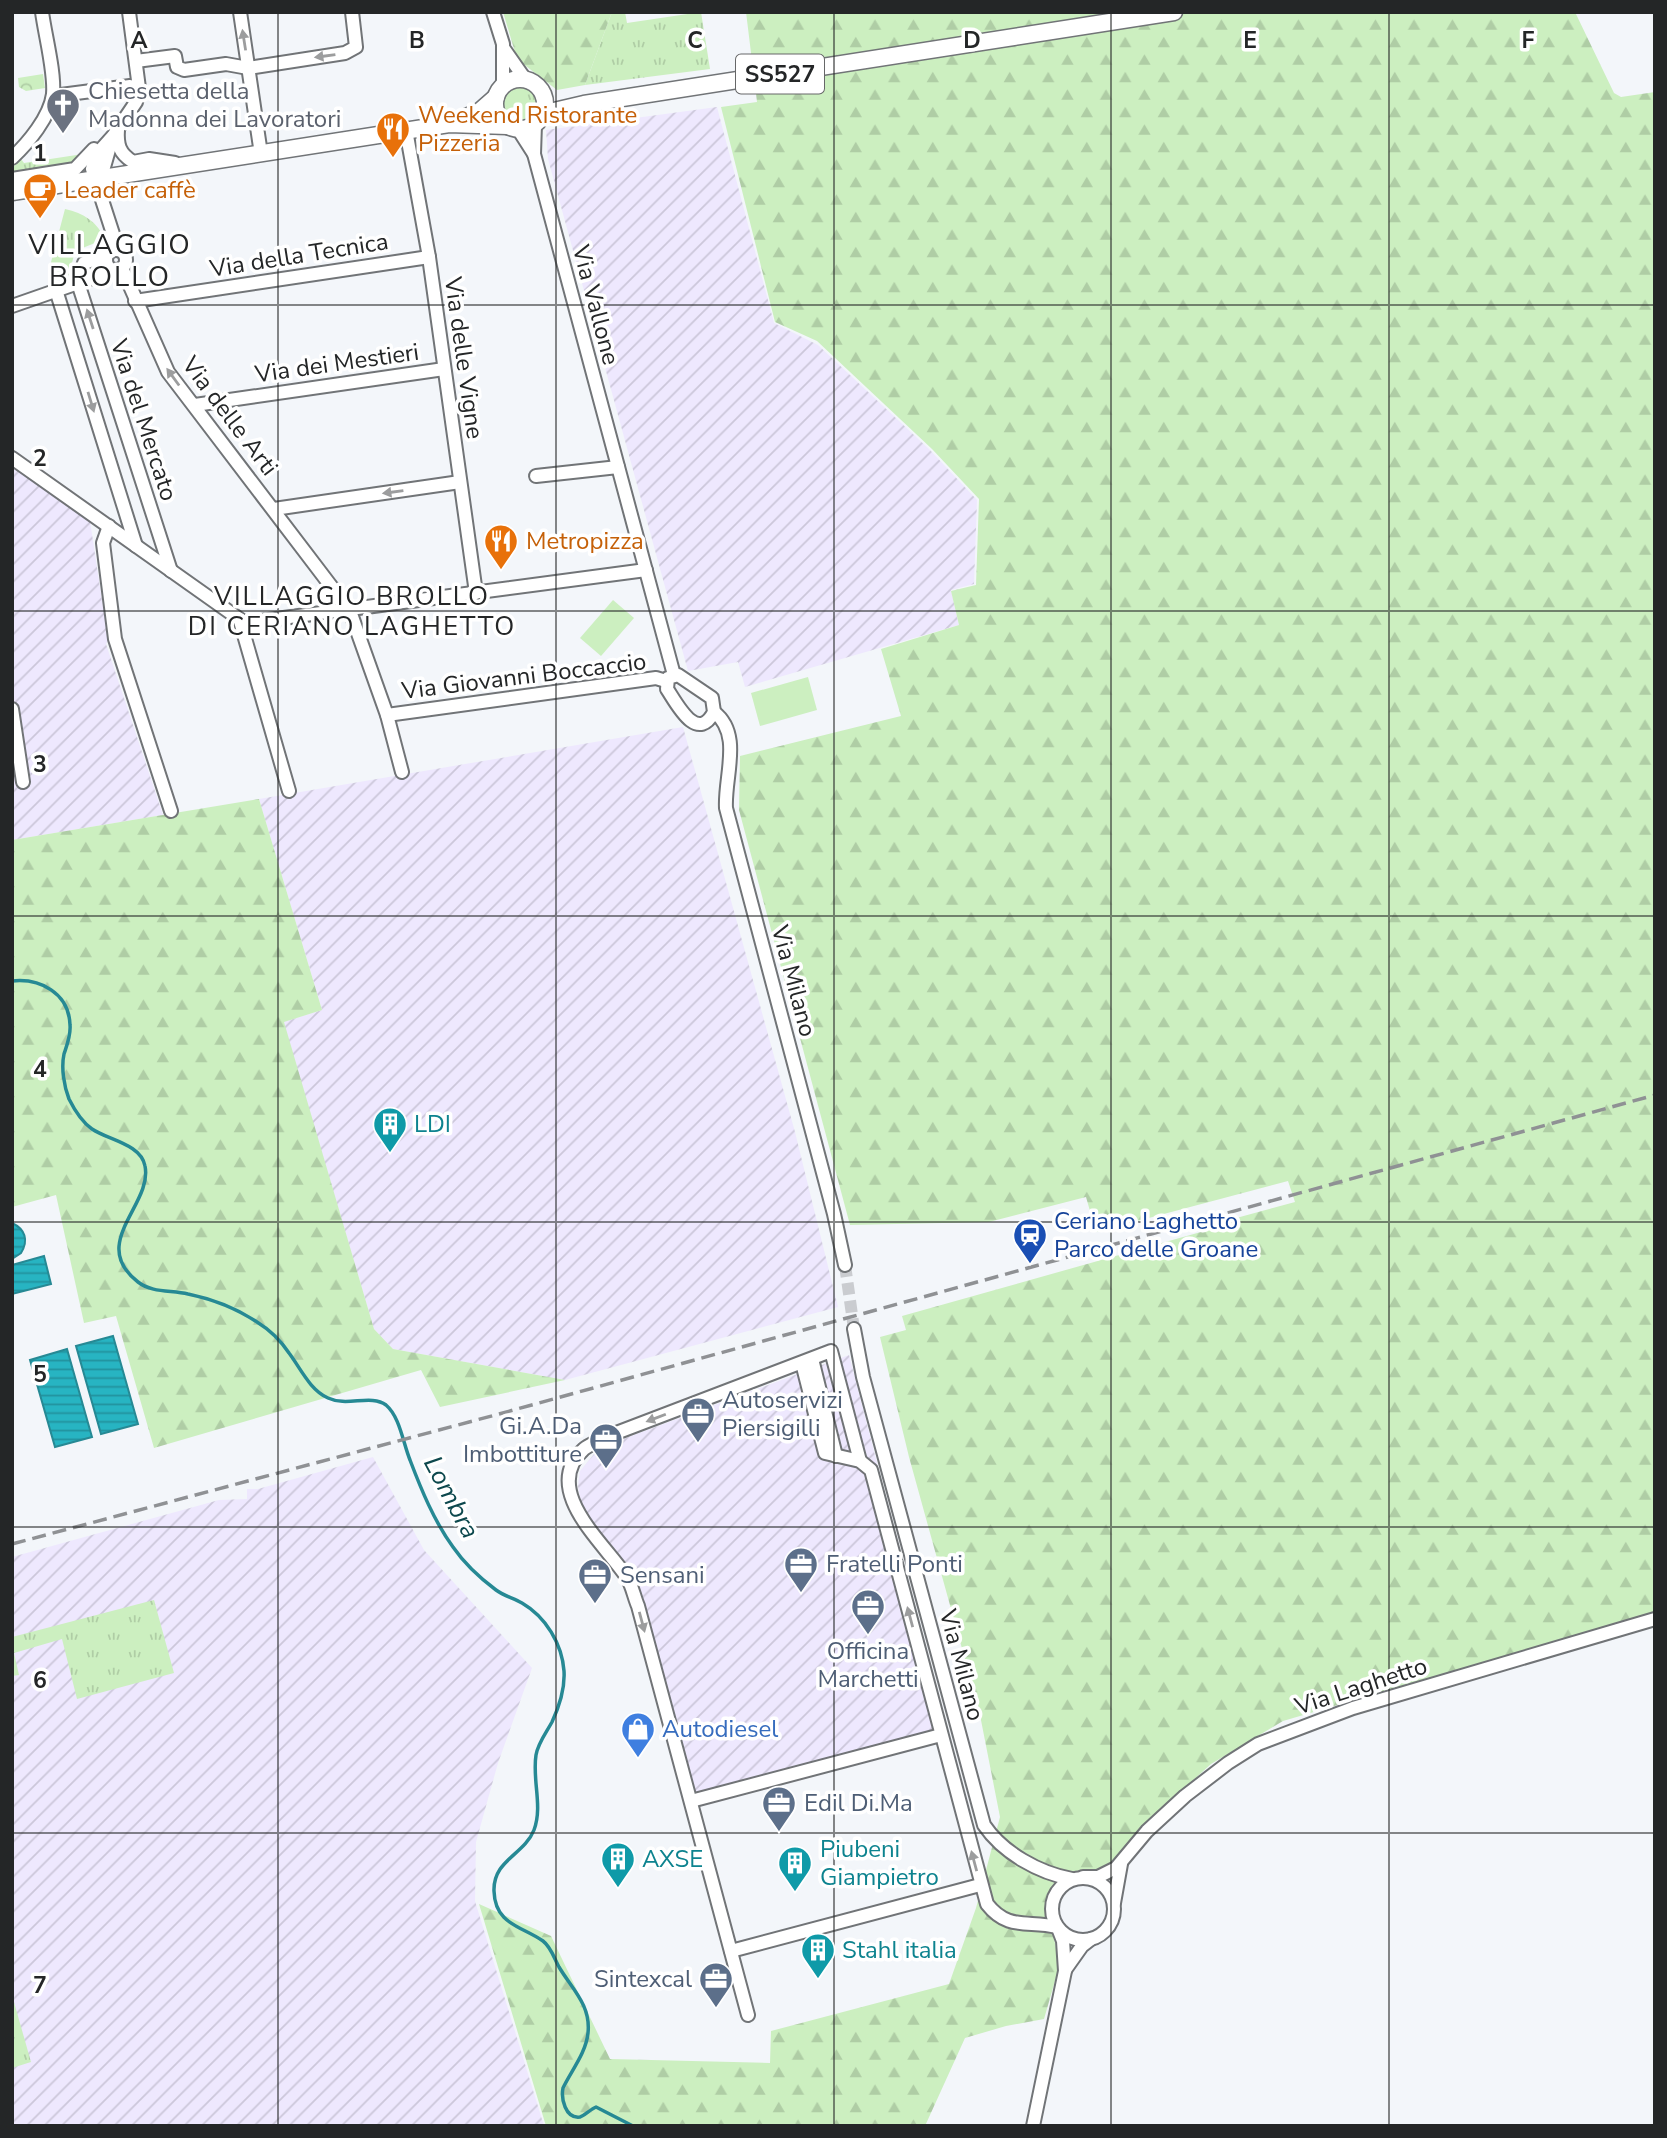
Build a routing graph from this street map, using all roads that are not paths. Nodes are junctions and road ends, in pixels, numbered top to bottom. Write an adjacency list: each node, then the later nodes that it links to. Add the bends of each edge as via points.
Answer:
1 (42, 12): 14 (street)
2 (129, 12): 8 (street)
3 (240, 12): 9 (street, one-way to 3)
4 (352, 12): 9 (street, one-way to 9, via 356,47 351,51)
5 (493, 12): 7 (street)
6 (1174, 12): 15 (main road, SS527)
7 (504, 48): 10 (street); 13 (street)
8 (136, 61): 9 (street, via 175,56 177,67 184,70 226,65); 11 (street)
9 (248, 68): 21 (street)
10 (525, 79): 12 (main road, SS527); 13 (main road, SS527, via 512,80)
11 (139, 88): 14 (street); 20 (street)
12 (541, 90): 15 (main road, SS527, via 556,99); 16 (main road, via 545,108)
13 (499, 91): 17 (main road, SS527, via 480,111); 18 (main road, via 497,114)
14 (53, 96): 23 (street, via 30,140)
15 (584, 104): 16 (main road, SS527, via 554,111)
16 (538, 121): 18 (main road, SS527); 22 (street, Via Vallone)
17 (449, 124): 18 (main road, SS527); 19 (main road, SS527)
18 (512, 128): 22 (street, Via Vallone)
19 (406, 130): 21 (main road, SS527); 29 (street, Via delle Vigne)
20 (113, 135): 24 (street, via 118,148 133,162 149,159); 25 (street, via 93,160); 26 (street, via 75,169)
21 (261, 154): 24 (main road, SS527)
22 (534, 154): 38 (street, Via Vallone)
23 (12, 158)
24 (186, 164): 25 (main road, SS527)
25 (96, 179): 27 (main road, SS527); 28 (street, via 114,237)
26 (12, 180)
27 (12, 192)
28 (111, 252): 30 (street, Via delle Arti, via 122,251 126,256 126,263); 31 (street, via 84,263)
29 (429, 257): 33 (street, Via della Tecnica); 35 (street, Via delle Vigne)
30 (118, 269): 31 (street); 33 (street, Via delle Arti)
31 (78, 283): 32 (street); 45 (street, Via del Mercato, one-way to 31)
32 (56, 290): 34 (street); 43 (street, Via del Mercato, one-way to 43)
33 (135, 301): 36 (street, Via delle Arti, one-way to 33, via 168,372)
34 (12, 306)
35 (444, 369): 36 (street, Via dei Mestieri); 40 (street, Via delle Vigne)
36 (195, 405): 41 (street, Via delle Arti)
37 (12, 458): 42 (street)
38 (618, 467): 39 (street); 44 (street, Via Vallone)
39 (536, 477)
40 (460, 482): 41 (street, one-way to 41); 46 (street, Via delle Vigne)
41 (274, 509): 47 (street, Via delle Arti)
42 (109, 526): 43 (street); 56 (street, via 103,543 115,639)
43 (136, 546): 45 (street)
44 (646, 570): 46 (street); 49 (street)
45 (171, 571): 48 (street)
46 (476, 593): 47 (street)
47 (350, 611): 48 (street, via 251,624); 52 (street, Via delle Arti)
48 (240, 621): 55 (street)
49 (670, 678): 51 (street, Via Milano, via 708,694); 51 (street, via 667,689 687,720 706,722); 52 (street, Via Giovanni Boccaccio)
50 (12, 709): 54 (street)
51 (714, 712): 57 (street, Via Milano, via 730,737 726,808)
52 (387, 715): 53 (street, Via delle Arti)
53 (402, 772)
54 (23, 782)
55 (289, 791)
56 (171, 811)
57 (845, 1265)
58 (854, 1329): 65 (street, Via Milano, via 984,1825 998,1842)
59 (807, 1361): 60 (street, via 836,1456); 60 (street, via 831,1351); 63 (street, one-way to 63, via 603,1438 583,1450 572,1466 572,1500 582,1521 628,1578)
60 (860, 1461): 62 (street, one-way to 60, via 871,1470)
61 (1655, 1619): 64 (street, Via Laghetto, via 1353,1709 1258,1744 1185,1796 1147,1831)
62 (941, 1735): 63 (street); 67 (street, one-way to 62)
63 (691, 1801): 73 (street)
64 (1121, 1864): 66 (street, Via Laghetto, via 1098,1877); 69 (street, Via Laghetto)
65 (1034, 1866): 66 (street, Via Milano); 68 (street, Via Milano, via 1046,1877)
66 (1078, 1878): 68 (street, via 1057,1890); 69 (street, via 1103,1885)
67 (980, 1885): 70 (street, via 994,1914 1013,1924); 73 (street)
68 (1053, 1900): 70 (street); 71 (street)
69 (1114, 1903): 72 (street, via 1112,1921)
70 (1027, 1923): 71 (street)
71 (1058, 1928): 72 (street, via 1073,1939); 74 (street)
72 (1092, 1938): 74 (street)
73 (731, 1951): 75 (street)
74 (1065, 1971): 76 (street)
75 (748, 2015)
76 (1032, 2126)

